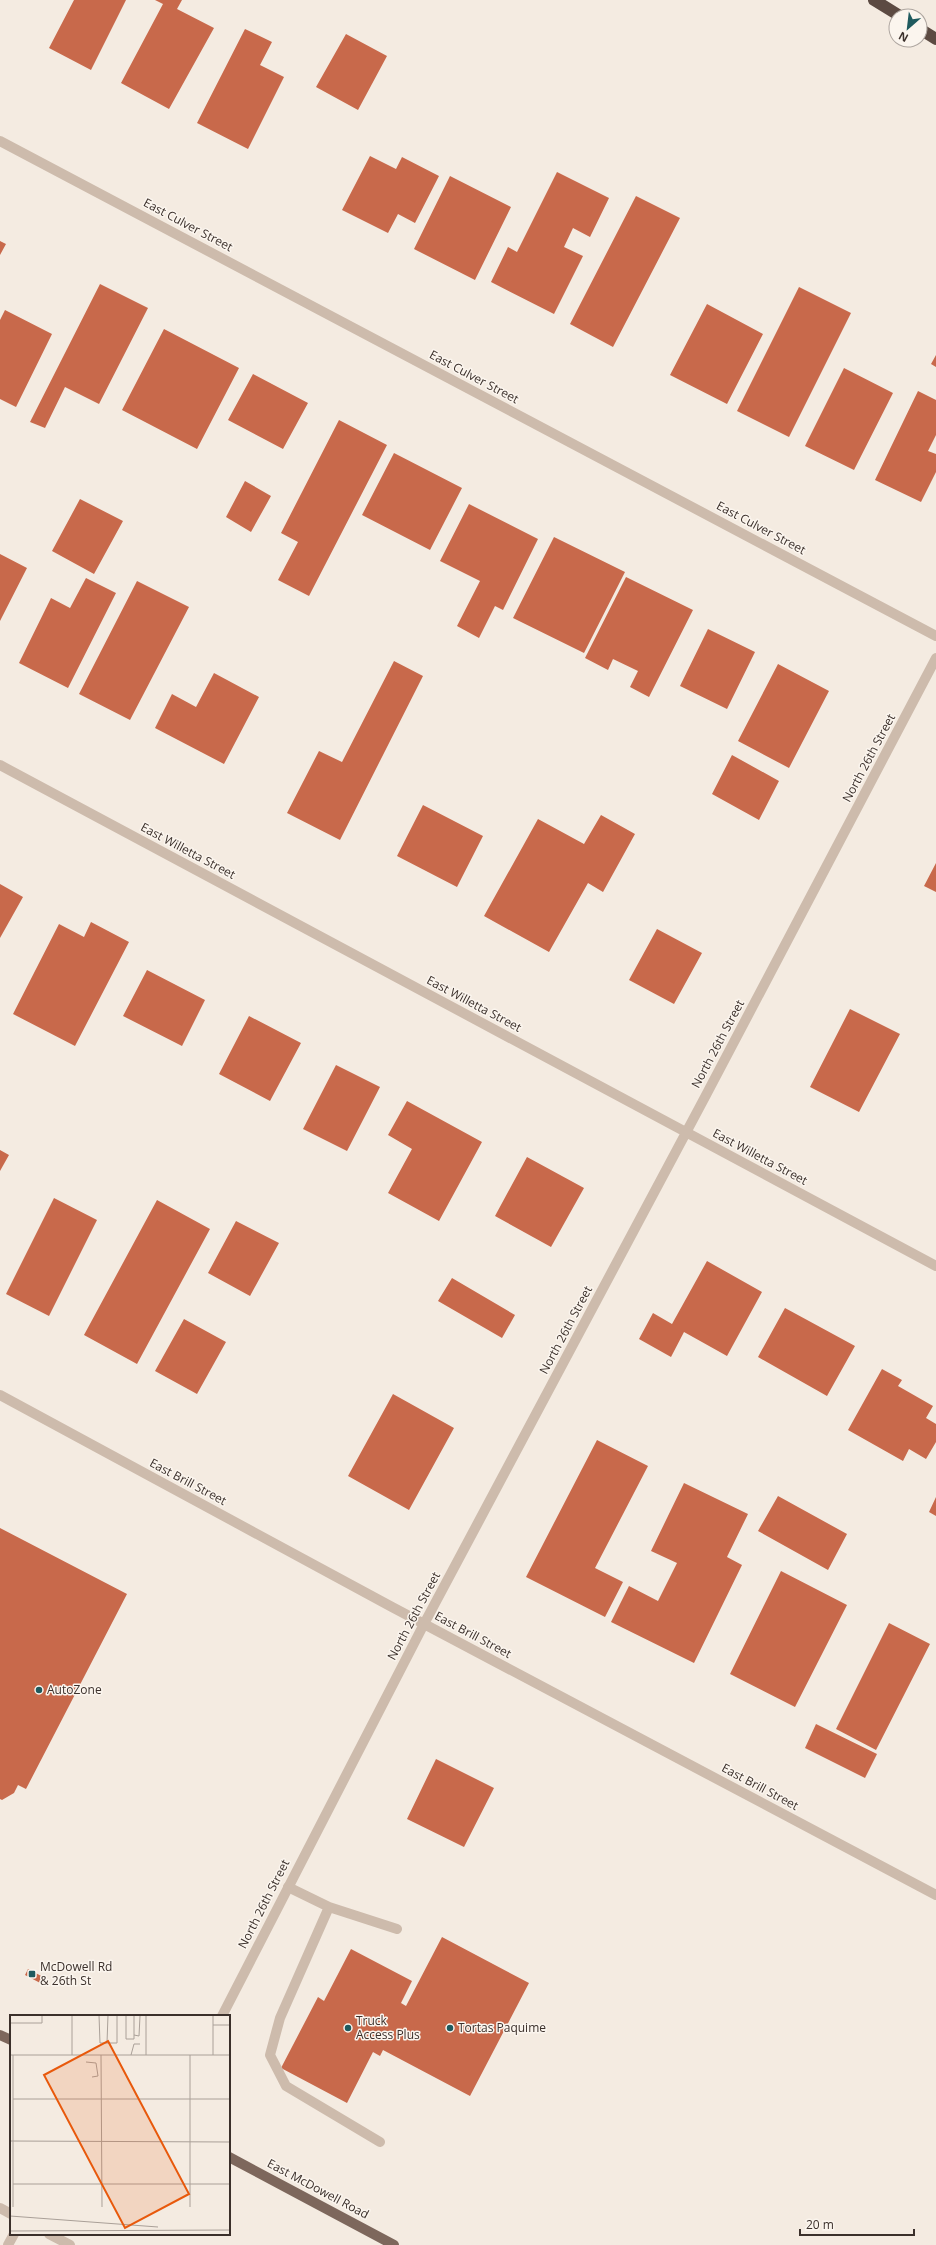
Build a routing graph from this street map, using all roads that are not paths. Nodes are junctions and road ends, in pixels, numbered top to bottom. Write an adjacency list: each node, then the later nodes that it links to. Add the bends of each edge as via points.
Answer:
1 (874, 0): 2 (highway)
2 (888, 9)
3 (0, 141): 4 (street, East Culver Street)
4 (936, 636)
5 (936, 658): 7 (street, North 26th Street)
6 (0, 765): 7 (street, East Willetta Street)
7 (686, 1132): 8 (street, East Willetta Street); 10 (street, North 26th Street)
8 (936, 1266)
9 (0, 1395): 10 (street, East Brill Street)
10 (424, 1624): 11 (street, North 26th Street); 12 (street, East Brill Street)
11 (288, 1887): 13 (street); 15 (street, North 26th Street)
12 (936, 1895)
13 (329, 1907): 14 (street); 18 (street, via 280,2018 270,2055 286,2086)
14 (396, 1930)
15 (223, 2015)
16 (0, 2034): 17 (main road)
17 (10, 2039)
18 (380, 2142)
19 (230, 2158): 26 (main road, East McDowell Road)
20 (0, 2208): 21 (street)
21 (10, 2213)
22 (13, 2235): 24 (street)
23 (51, 2235): 25 (street)
24 (8, 2245)
25 (70, 2245)
26 (394, 2245)

